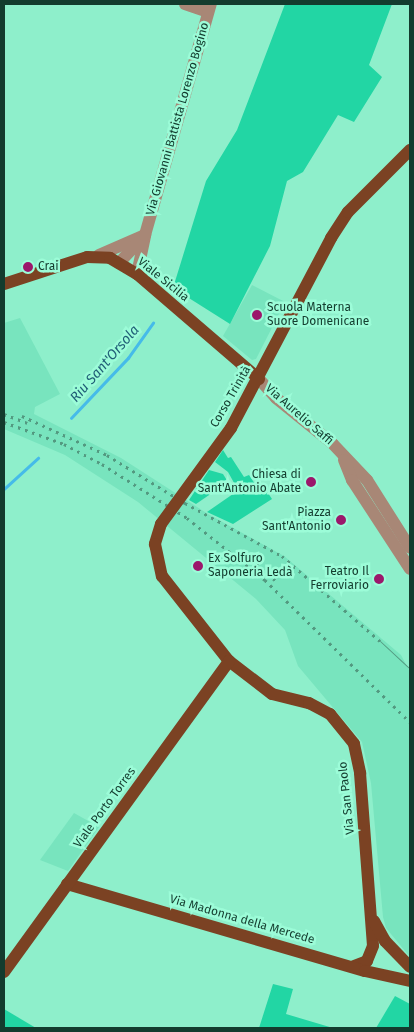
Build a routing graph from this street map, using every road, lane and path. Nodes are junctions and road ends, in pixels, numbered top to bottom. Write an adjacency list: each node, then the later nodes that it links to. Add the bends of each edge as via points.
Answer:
1 (185, 4): 2 (street)
2 (210, 8): 4 (street, Via Giovanni Battista Lorenzo Bogino)
3 (410, 150): 9 (main road, Corso Trinità, via 348,212 331,238)
4 (145, 235): 5 (street); 6 (street, Via Giovanni Battista Lorenzo Bogino); 7 (street, Via Giovanni Battista Lorenzo Bogino)
5 (99, 256): 6 (main road, Viale Sicilia); 8 (main road)
6 (119, 263): 7 (main road, Viale Sicilia)
7 (137, 274): 9 (main road, Viale Sicilia)
8 (4, 284)
9 (259, 379): 10 (street, Via Aurelio Saffi); 13 (main road, Corso Trinità, bridge, via 231,428 161,524 156,544 162,576)
10 (343, 456): 11 (street, Via Aurelio Saffi, via 367,480); 12 (street, via 352,480)
11 (410, 548)
12 (410, 569)
13 (229, 661): 14 (main road, Viale Porto Torres); 15 (main road, Via San Paolo, via 272,694 325,711 350,737 360,773)
14 (67, 884): 16 (main road, Via Madonna della Mercede); 18 (main road, Viale Porto Torres)
15 (371, 914): 16 (main road, Via San Paolo, via 372,954 364,964); 17 (main road, Via San Paolo, via 385,941)
16 (354, 966): 19 (main road, Via Madonna della Mercede)
17 (410, 967)
18 (4, 972)
19 (410, 981)

